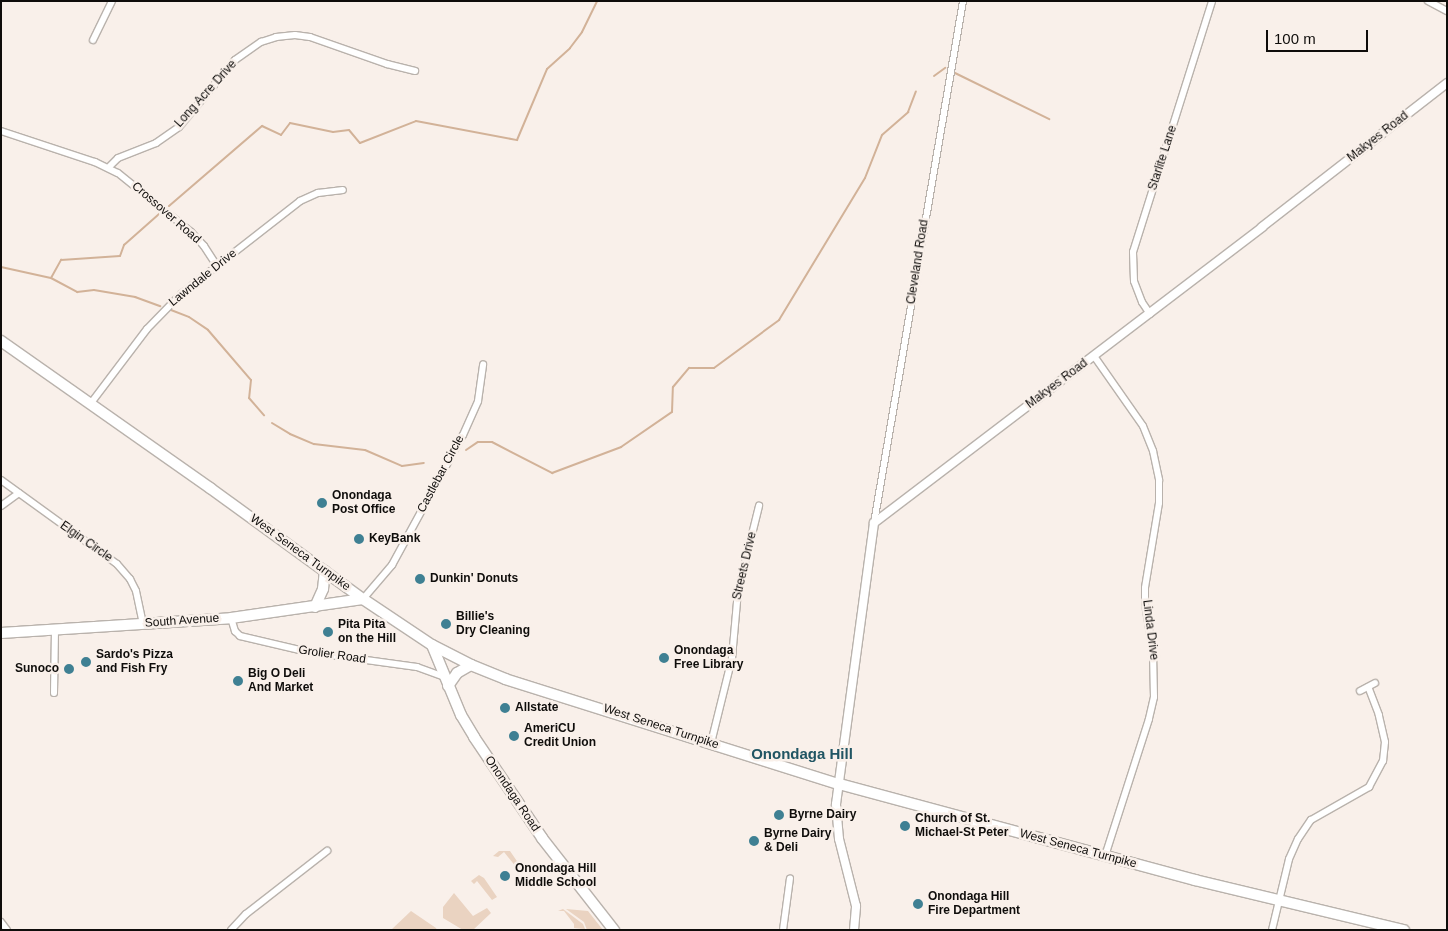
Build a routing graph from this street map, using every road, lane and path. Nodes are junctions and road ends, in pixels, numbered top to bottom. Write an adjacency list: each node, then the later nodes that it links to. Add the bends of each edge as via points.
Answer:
1 (112, 1): 6 (street)
2 (963, 1): 22 (street, Cleveland Road)
3 (1212, 1): 13 (street, Starlite Lane, via 1134,252 1134,281)
4 (1428, 1): 5 (street)
5 (1447, 11)
6 (93, 40)
7 (415, 71): 10 (street, Long Acre Drive, via 310,37 276,37 261,42 235,60 179,127 156,143 118,158)
8 (1447, 83): 13 (street, Makyes Road)
9 (1, 131): 10 (street)
10 (108, 168): 12 (street, Crossover Road, via 146,194 190,232)
11 (343, 190): 12 (street, Lawndale Drive, via 318,193 300,201)
12 (217, 266): 17 (street, Lawndale Drive, via 166,308)
13 (1150, 314): 15 (street, Makyes Road)
14 (1, 341): 17 (main road, West Seneca Turnpike)
15 (1094, 356): 22 (street, Makyes Road); 40 (street, Linda Drive, via 1143,426 1159,480 1156,528 1145,588 1153,653 1154,697)
16 (483, 364): 24 (street, Castlebar Circle, via 478,401 462,435 392,565)
17 (91, 403): 23 (main road, West Seneca Turnpike)
18 (1, 480): 19 (street, Elgin Circle)
19 (19, 493): 20 (street); 27 (street, Elgin Circle, via 117,564 136,591)
20 (1, 506)
21 (759, 506): 37 (street, Streets Drive, via 738,591 732,658)
22 (874, 523): 38 (street)
23 (325, 570): 24 (main road, West Seneca Turnpike); 25 (main road, via 323,589)
24 (362, 599): 25 (main road, South Avenue); 30 (main road, West Seneca Turnpike)
25 (315, 607): 26 (main road, South Avenue)
26 (231, 618): 27 (main road, South Avenue); 32 (street, Grolier Road, via 240,636 308,652 417,667)
27 (143, 624): 28 (main road, South Avenue)
28 (55, 628): 29 (main road, South Avenue); 36 (street)
29 (1, 633)
30 (432, 645): 31 (main road, West Seneca Turnpike); 32 (main road, Onondaga Road)
31 (471, 665): 32 (main road); 37 (main road, West Seneca Turnpike, via 505,679)
32 (447, 681): 46 (main road, Onondaga Road, via 474,737 520,806)
33 (1375, 683): 34 (street)
34 (1368, 687): 35 (street); 42 (street, via 1386,742 1383,761 1369,787 1311,820 1289,859)
35 (1360, 691)
36 (54, 693)
37 (711, 744): 38 (main road, West Seneca Turnpike)
38 (839, 784): 40 (main road, West Seneca Turnpike); 48 (street, via 836,804 838,839 856,906)
39 (327, 851): 45 (street, via 246,914)
40 (1105, 856): 42 (main road, West Seneca Turnpike)
41 (790, 878): 47 (street)
42 (1280, 901): 49 (street); 50 (main road, West Seneca Turnpike)
43 (1, 922): 44 (street)
44 (8, 930)
45 (231, 930)
46 (614, 930)
47 (783, 930)
48 (854, 930)
49 (1272, 930)
50 (1404, 930)

